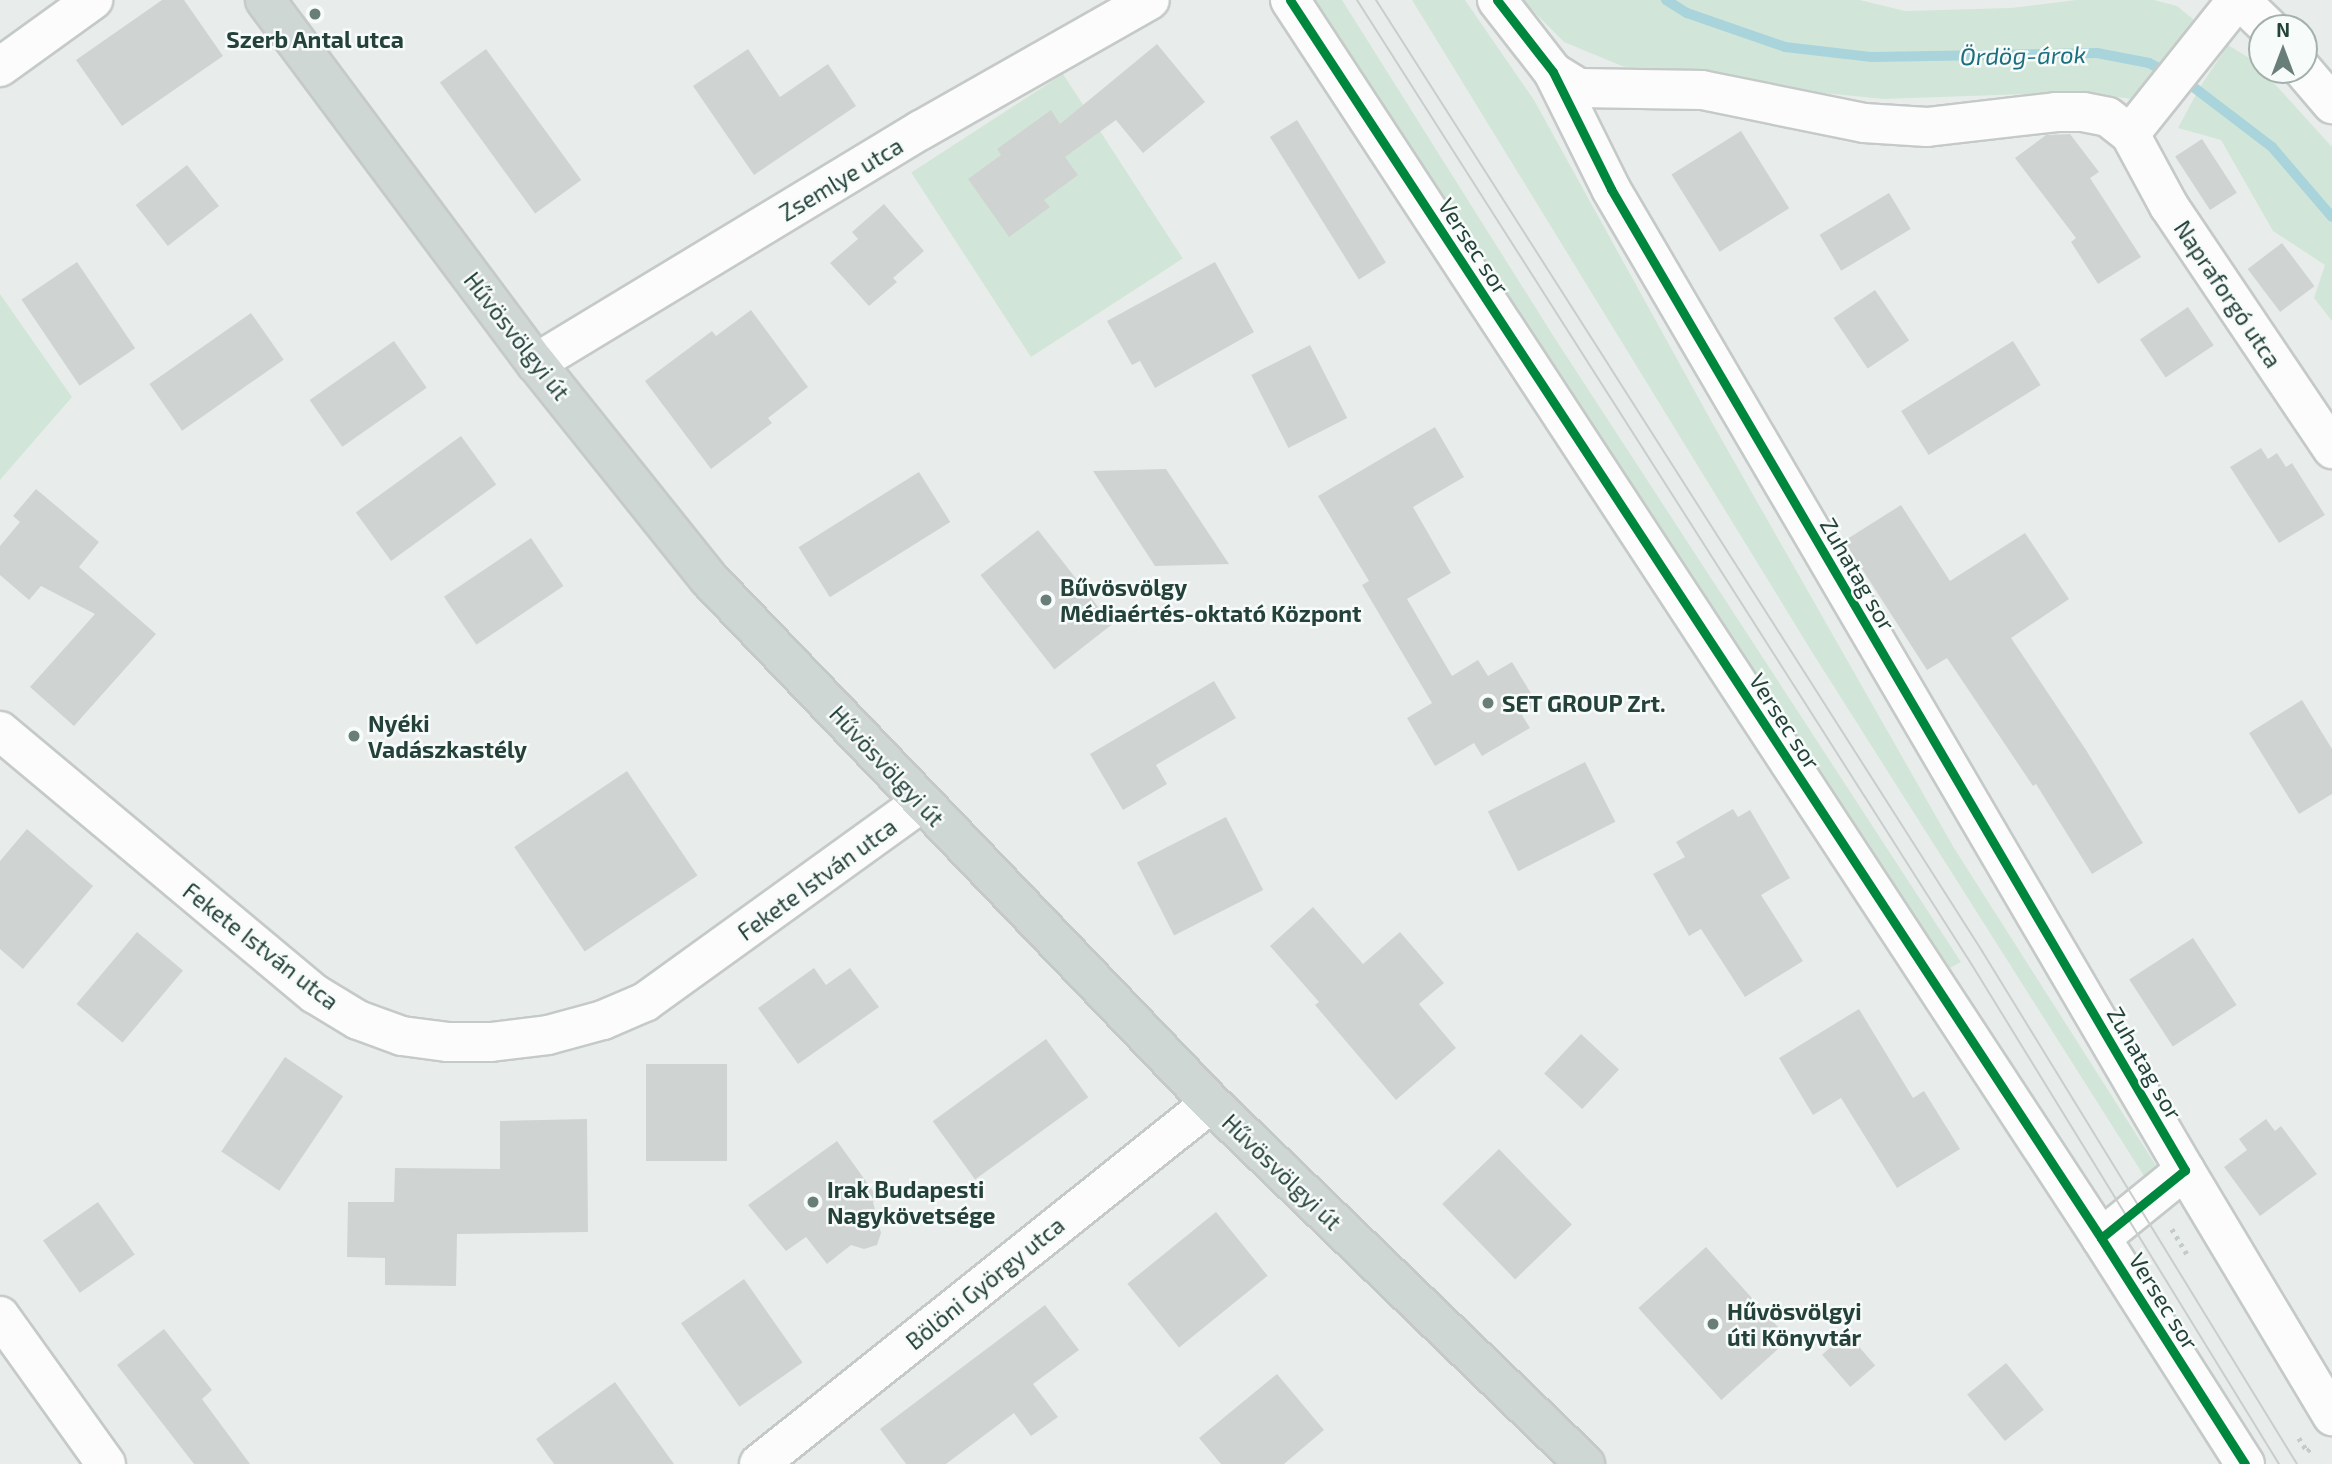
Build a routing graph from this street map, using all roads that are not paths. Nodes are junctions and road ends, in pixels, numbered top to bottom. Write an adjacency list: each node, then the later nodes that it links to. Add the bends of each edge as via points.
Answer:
1 (93, 0): 8 (street)
2 (265, 0): 13 (main road, Hűvösvölgyi út)
3 (1150, 0): 13 (street, Zsemlye utca, via 920,130)
4 (1290, 0): 19 (street, Versec sor)
5 (1497, 0): 9 (street, Zuhatag sor)
6 (2238, 0): 7 (street); 12 (street)
7 (2254, 14)
8 (0, 67)
9 (1553, 72): 12 (street, Zuhatag sor, via 1579,88 1702,90 1864,123 1927,127 2083,112 2108,117); 18 (street, Zuhatag sor, via 1611,189)
10 (2315, 84): 11 (street)
11 (2332, 104)
12 (2130, 134): 14 (street, Napraforgó utca, via 2169,206)
13 (536, 363): 16 (main road, Hűvösvölgyi út, via 709,579)
14 (2332, 449)
15 (0, 731): 16 (street, Fekete István utca, via 315,994 358,1020 402,1036 447,1042 548,1035 603,1020 645,1002)
16 (921, 803): 17 (main road, Hűvösvölgyi út)
17 (1211, 1103): 23 (street, Bölöni György utca); 24 (main road, Hűvösvölgyi út)
18 (2185, 1170): 19 (street); 21 (street, Zuhatag sor)
19 (2101, 1238): 25 (street, Versec sor)
20 (0, 1316): 22 (street)
21 (2332, 1416)
22 (106, 1464)
23 (759, 1464)
24 (1585, 1464)
25 (2245, 1464)

